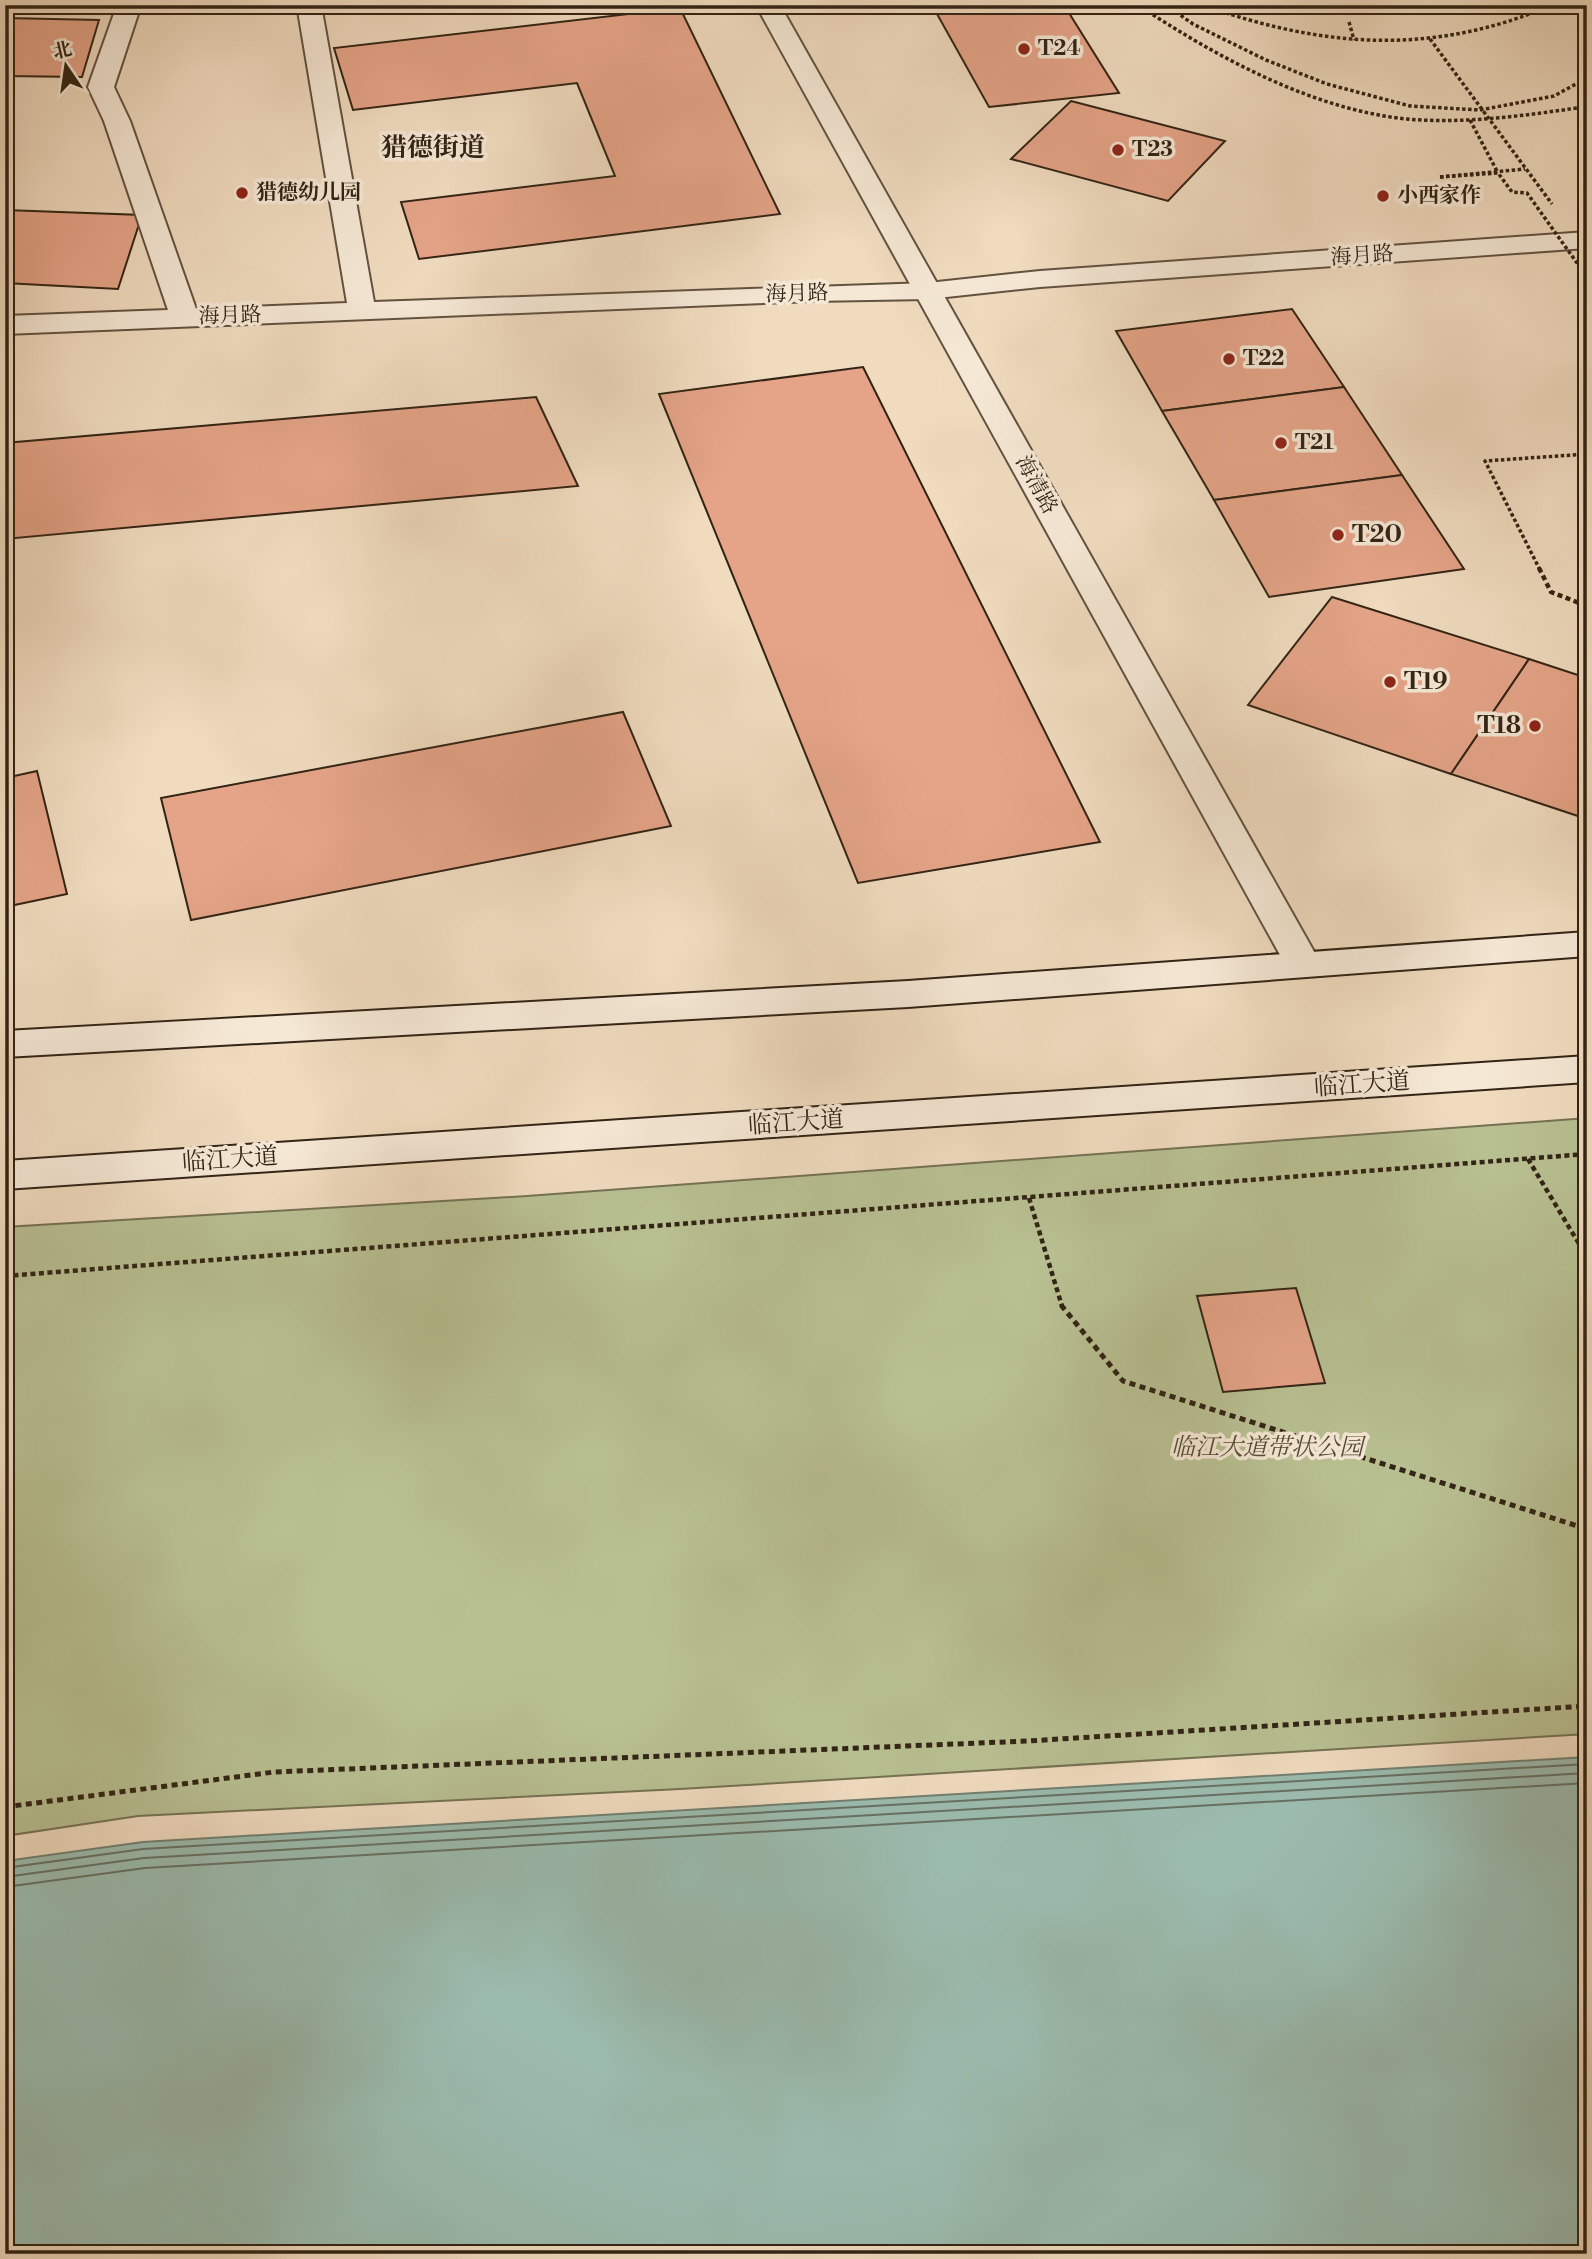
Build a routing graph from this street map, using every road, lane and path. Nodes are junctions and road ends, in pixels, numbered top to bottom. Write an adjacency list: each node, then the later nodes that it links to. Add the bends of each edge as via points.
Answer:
1 (129, 5): 22 (street, via 101,86)
2 (309, 5): 21 (street)
3 (768, 5): 20 (street, 海清路)
4 (1138, 5): 14 (path, bridge, via 1219,54 1312,94 1403,118)
5 (1166, 5): 13 (path, via 1193,24 1326,84 1410,106)
6 (1203, 5): 10 (path, via 1290,32)
7 (1550, 6): 9 (path, via 1498,27)
8 (1349, 22): 10 (path)
9 (1430, 39): 10 (path); 13 (path)
10 (1354, 40)
11 (1587, 78): 13 (path, via 1554,96)
12 (1587, 102): 14 (path, bridge, via 1577,108)
13 (1480, 110): 15 (path)
14 (1470, 120): 16 (path, bridge)
15 (1526, 169): 16 (path, bridge, via 1440,177); 17 (path)
16 (1498, 173): 19 (path, bridge, via 1512,192 1527,193)
17 (1557, 211)
18 (1587, 240): 20 (street, 海月路)
19 (1587, 277)
20 (928, 291): 21 (street, 海月路); 27 (street, 海清路)
21 (362, 311): 22 (street, 海月路)
22 (185, 318): 23 (street, 海月路)
23 (5, 325)
24 (1587, 454): 25 (path, via 1485,461 1551,592)
25 (1587, 606)
26 (1587, 944): 27 (street)
27 (1303, 964): 28 (street, via 908,994)
28 (5, 1044)
29 (1587, 1069): 32 (street, 临江大道)
30 (1587, 1154): 31 (path)
31 (1528, 1159): 33 (path); 34 (path)
32 (5, 1175)
33 (1029, 1198): 35 (path); 36 (path, via 1060,1304 1123,1381)
34 (1587, 1257)
35 (5, 1276)
36 (1587, 1529)
37 (1587, 1706): 38 (path, via 1028,1741 274,1772)
38 (5, 1807)

